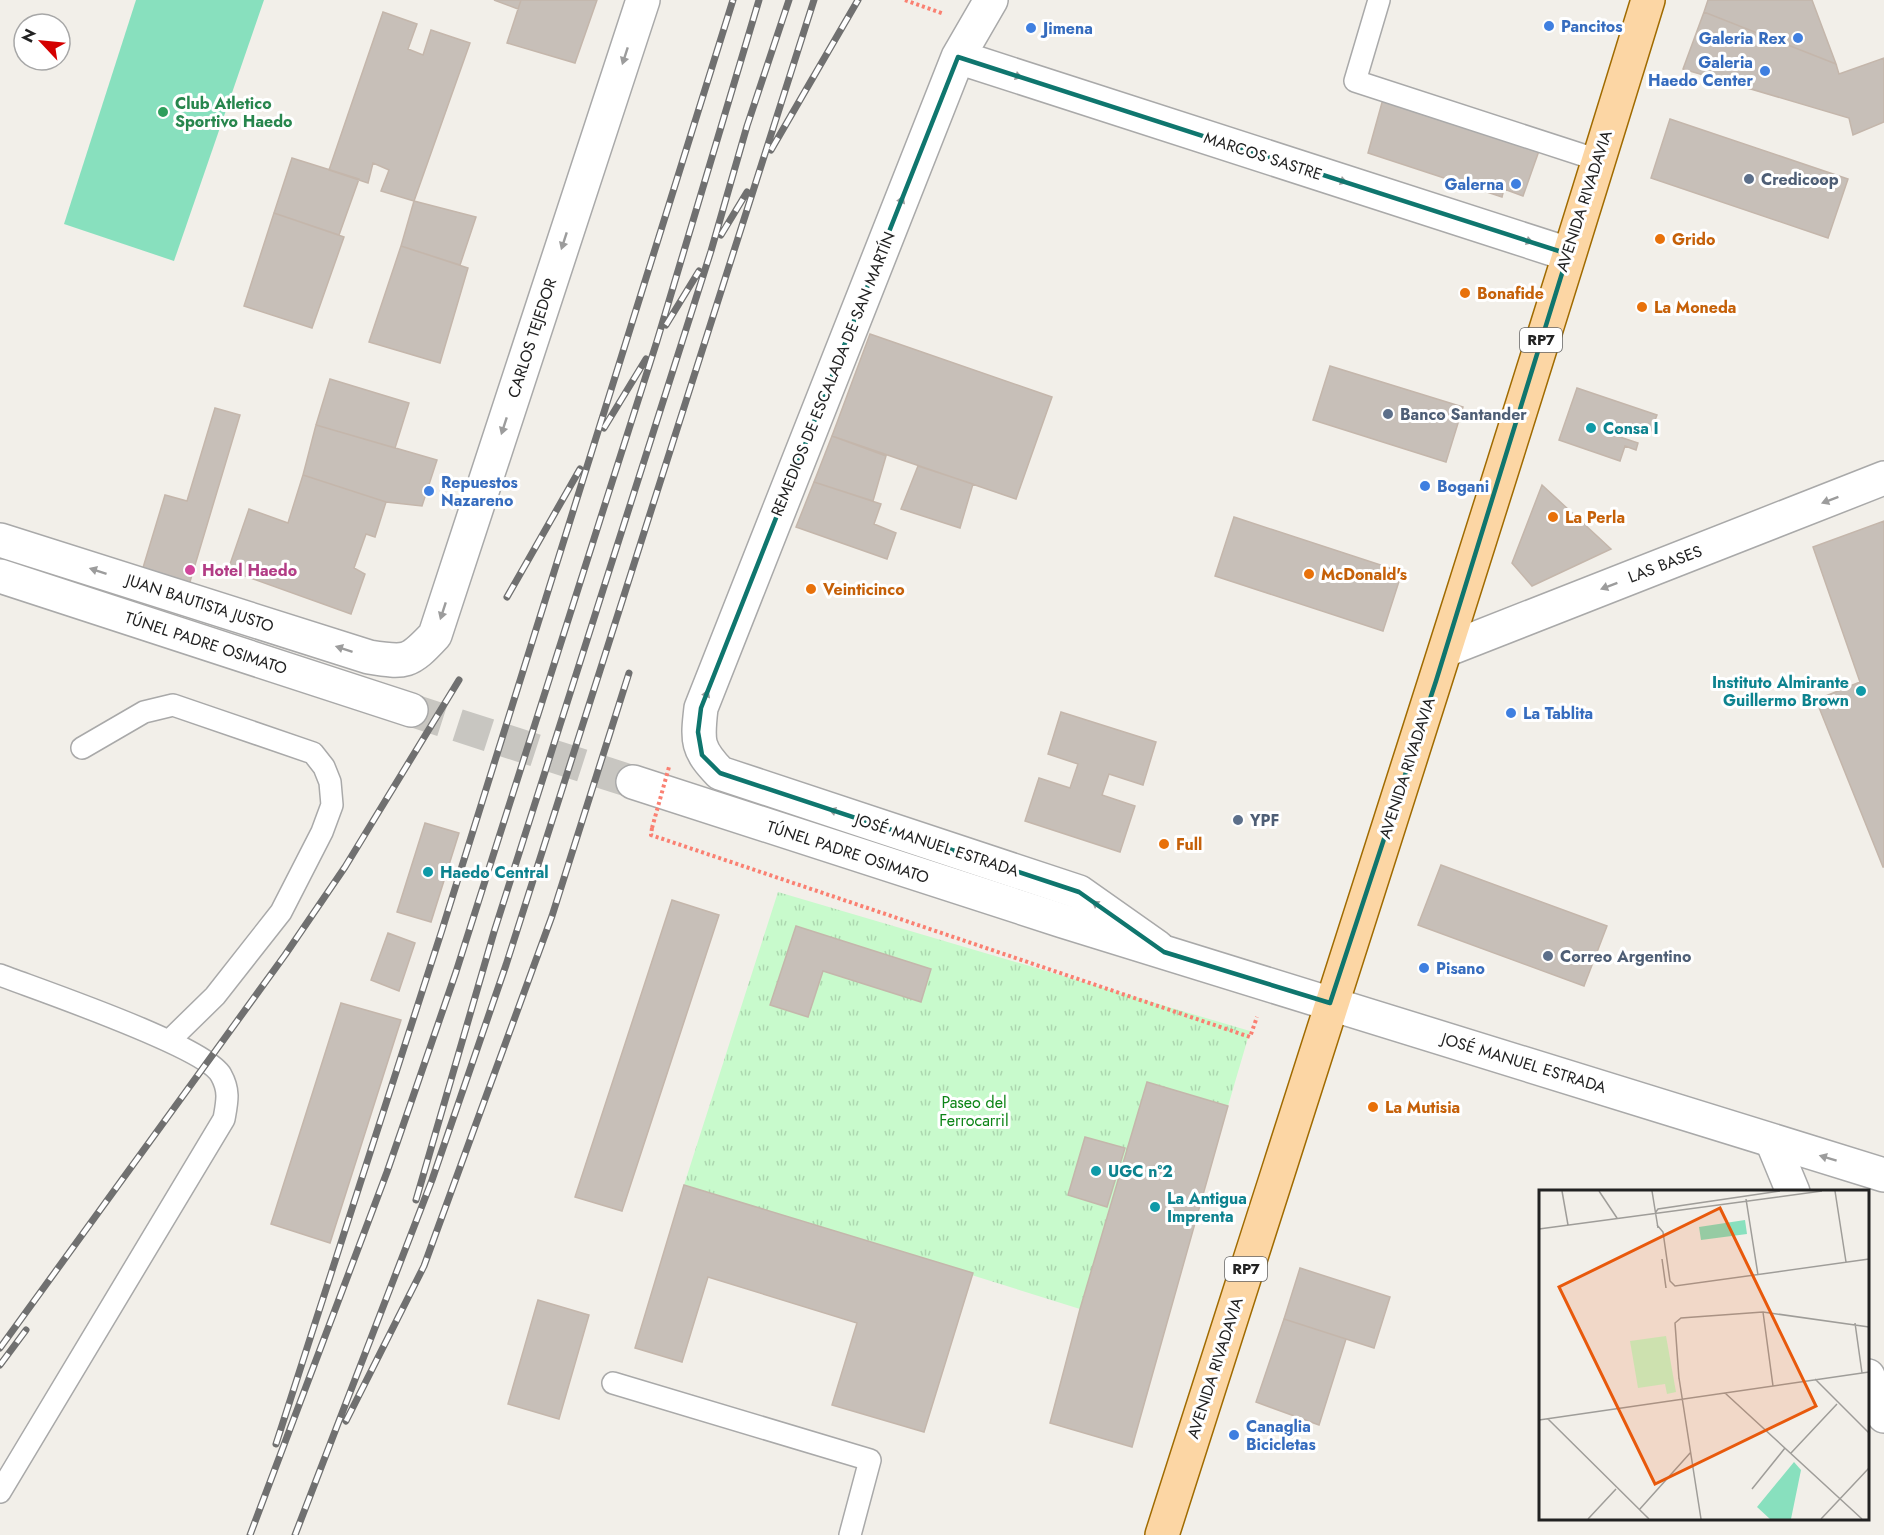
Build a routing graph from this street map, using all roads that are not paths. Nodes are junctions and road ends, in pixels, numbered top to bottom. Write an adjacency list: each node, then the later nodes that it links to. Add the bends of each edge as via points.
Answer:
1 (643, 0): 12 (street, CARLOS TEJEDOR, one-way to 12, via 435,635 419,652)
2 (991, 0): 5 (street, REMEDIOS DE ESCALADA DE SAN MARTÍN)
3 (1379, 0): 6 (lane, via 1355,81)
4 (1648, 0): 6 (main road, AVENIDA RIVADAVIA / RP7)
5 (958, 57): 7 (street, MARCOS SASTRE, one-way to 7); 15 (street, REMEDIOS DE ESCALADA DE SAN MARTÍN, one-way to 5, via 698,732 701,708)
6 (1598, 160): 7 (main road, AVENIDA RIVADAVIA / RP7)
7 (1568, 254): 11 (main road, AVENIDA RIVADAVIA / RP7)
8 (1884, 478): 11 (street, LAS BASES, one-way to 11)
9 (0, 540): 12 (street, JUAN BAUTISTA JUSTO, one-way to 9, via 369,657)
10 (0, 576): 13 (street, TÚNEL PADRE OSIMATO)
11 (1446, 650): 20 (main road, AVENIDA RIVADAVIA / RP7)
12 (401, 662)
13 (411, 710)
14 (82, 748): 21 (lane, via 144,712 173,705 314,753 330,782 332,805 322,832 281,912 215,996)
15 (702, 755): 18 (street, JOSÉ MANUEL ESTRADA, one-way to 15, via 1079,892 720,773)
16 (633, 782): 17 (street, TÚNEL PADRE OSIMATO)
17 (1063, 921): 18 (street, JOSÉ MANUEL ESTRADA)
18 (1164, 952): 20 (street, JOSÉ MANUEL ESTRADA)
19 (0, 975): 21 (lane)
20 (1330, 1003): 22 (street, JOSÉ MANUEL ESTRADA); 30 (main road, AVENIDA RIVADAVIA / RP7)
21 (169, 1041): 28 (lane, via 187,1048 220,1073 229,1095 224,1119)
22 (1772, 1141): 23 (street, JOSÉ MANUEL ESTRADA, one-way to 22); 24 (street)
23 (1884, 1176)
24 (1793, 1190)
25 (1869, 1378): 27 (street)
26 (613, 1383): 29 (lane, via 870,1460)
27 (1884, 1416)
28 (0, 1492)
29 (850, 1535)
30 (1162, 1535)

